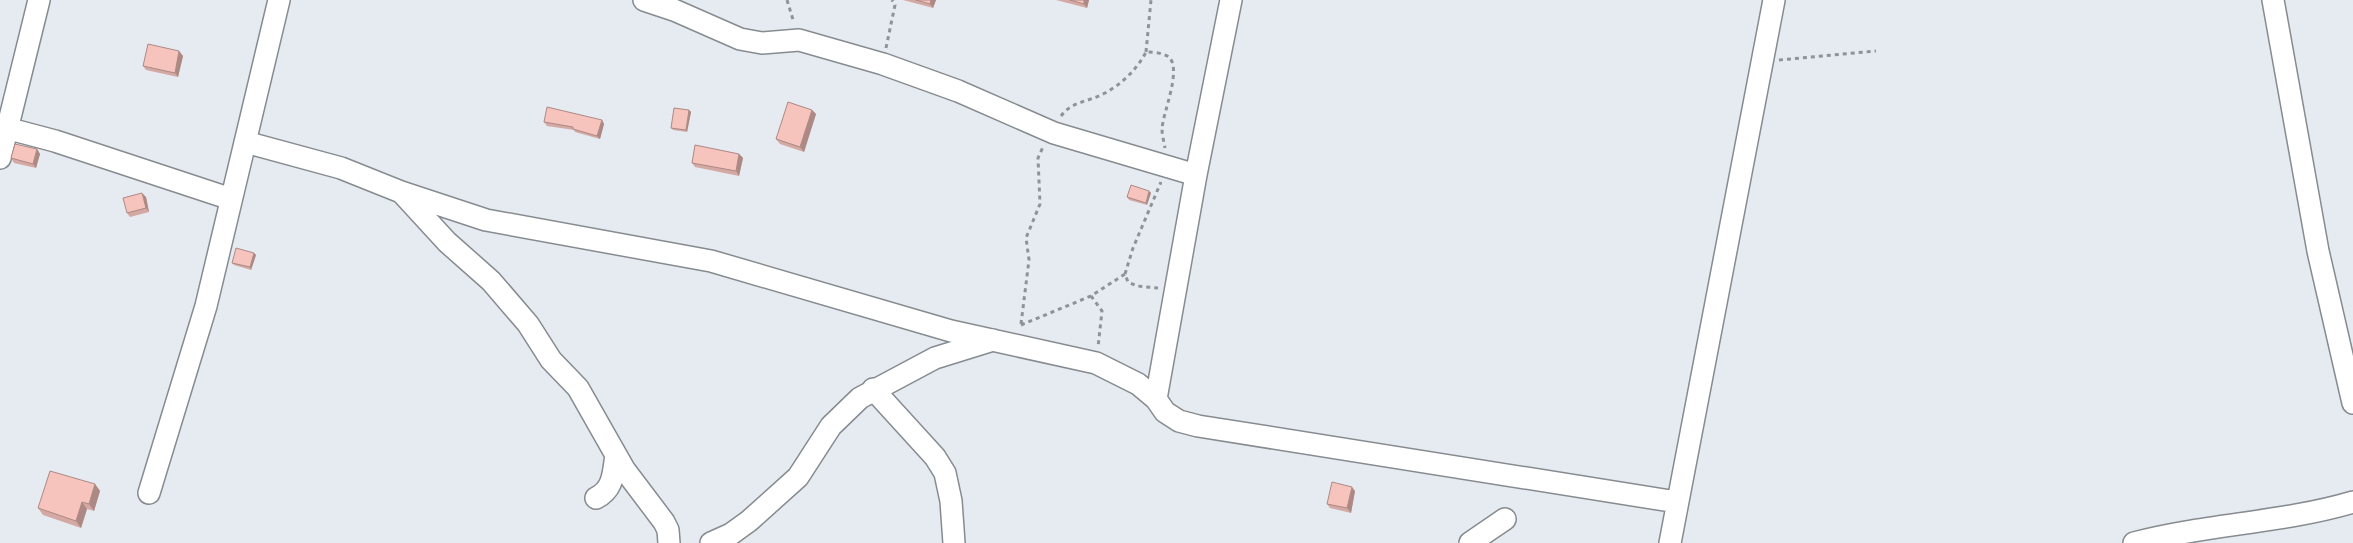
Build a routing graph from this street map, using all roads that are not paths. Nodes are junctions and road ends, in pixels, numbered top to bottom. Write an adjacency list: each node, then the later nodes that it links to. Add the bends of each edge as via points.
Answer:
1 (39, 0): 7 (street)
2 (279, 0): 8 (street)
3 (644, 0): 10 (street, via 740,39 762,43 800,40 883,64 958,91 1054,133)
4 (1231, 0): 10 (street)
5 (1774, 0): 20 (street)
6 (2273, 0): 16 (street, via 2318,251)
7 (6, 128): 9 (street); 12 (street)
8 (245, 142): 11 (street, via 341,168); 12 (street)
9 (0, 158)
10 (1196, 175): 15 (street)
11 (401, 192): 13 (street, via 486,220 711,261 951,331); 17 (street, via 528,324 551,360 578,388)
12 (231, 199): 18 (street, via 206,306)
13 (994, 340): 14 (street, via 935,358); 15 (street, via 1096,363 1138,384)
14 (873, 389): 24 (street, via 832,426 798,478 749,521); 25 (street, via 935,457 945,473)
15 (1156, 399): 20 (street, via 1164,412 1179,421 1198,426)
16 (2353, 403)
17 (616, 455): 19 (street, via 608,489); 23 (street, via 664,522)
18 (149, 493)
19 (596, 498)
20 (1677, 502): 27 (street)
21 (2353, 502): 28 (street, via 2302,514 2189,530)
22 (1505, 519): 26 (street)
23 (669, 543)
24 (711, 543)
25 (954, 543)
26 (1470, 543)
27 (1670, 543)
28 (2134, 543)

